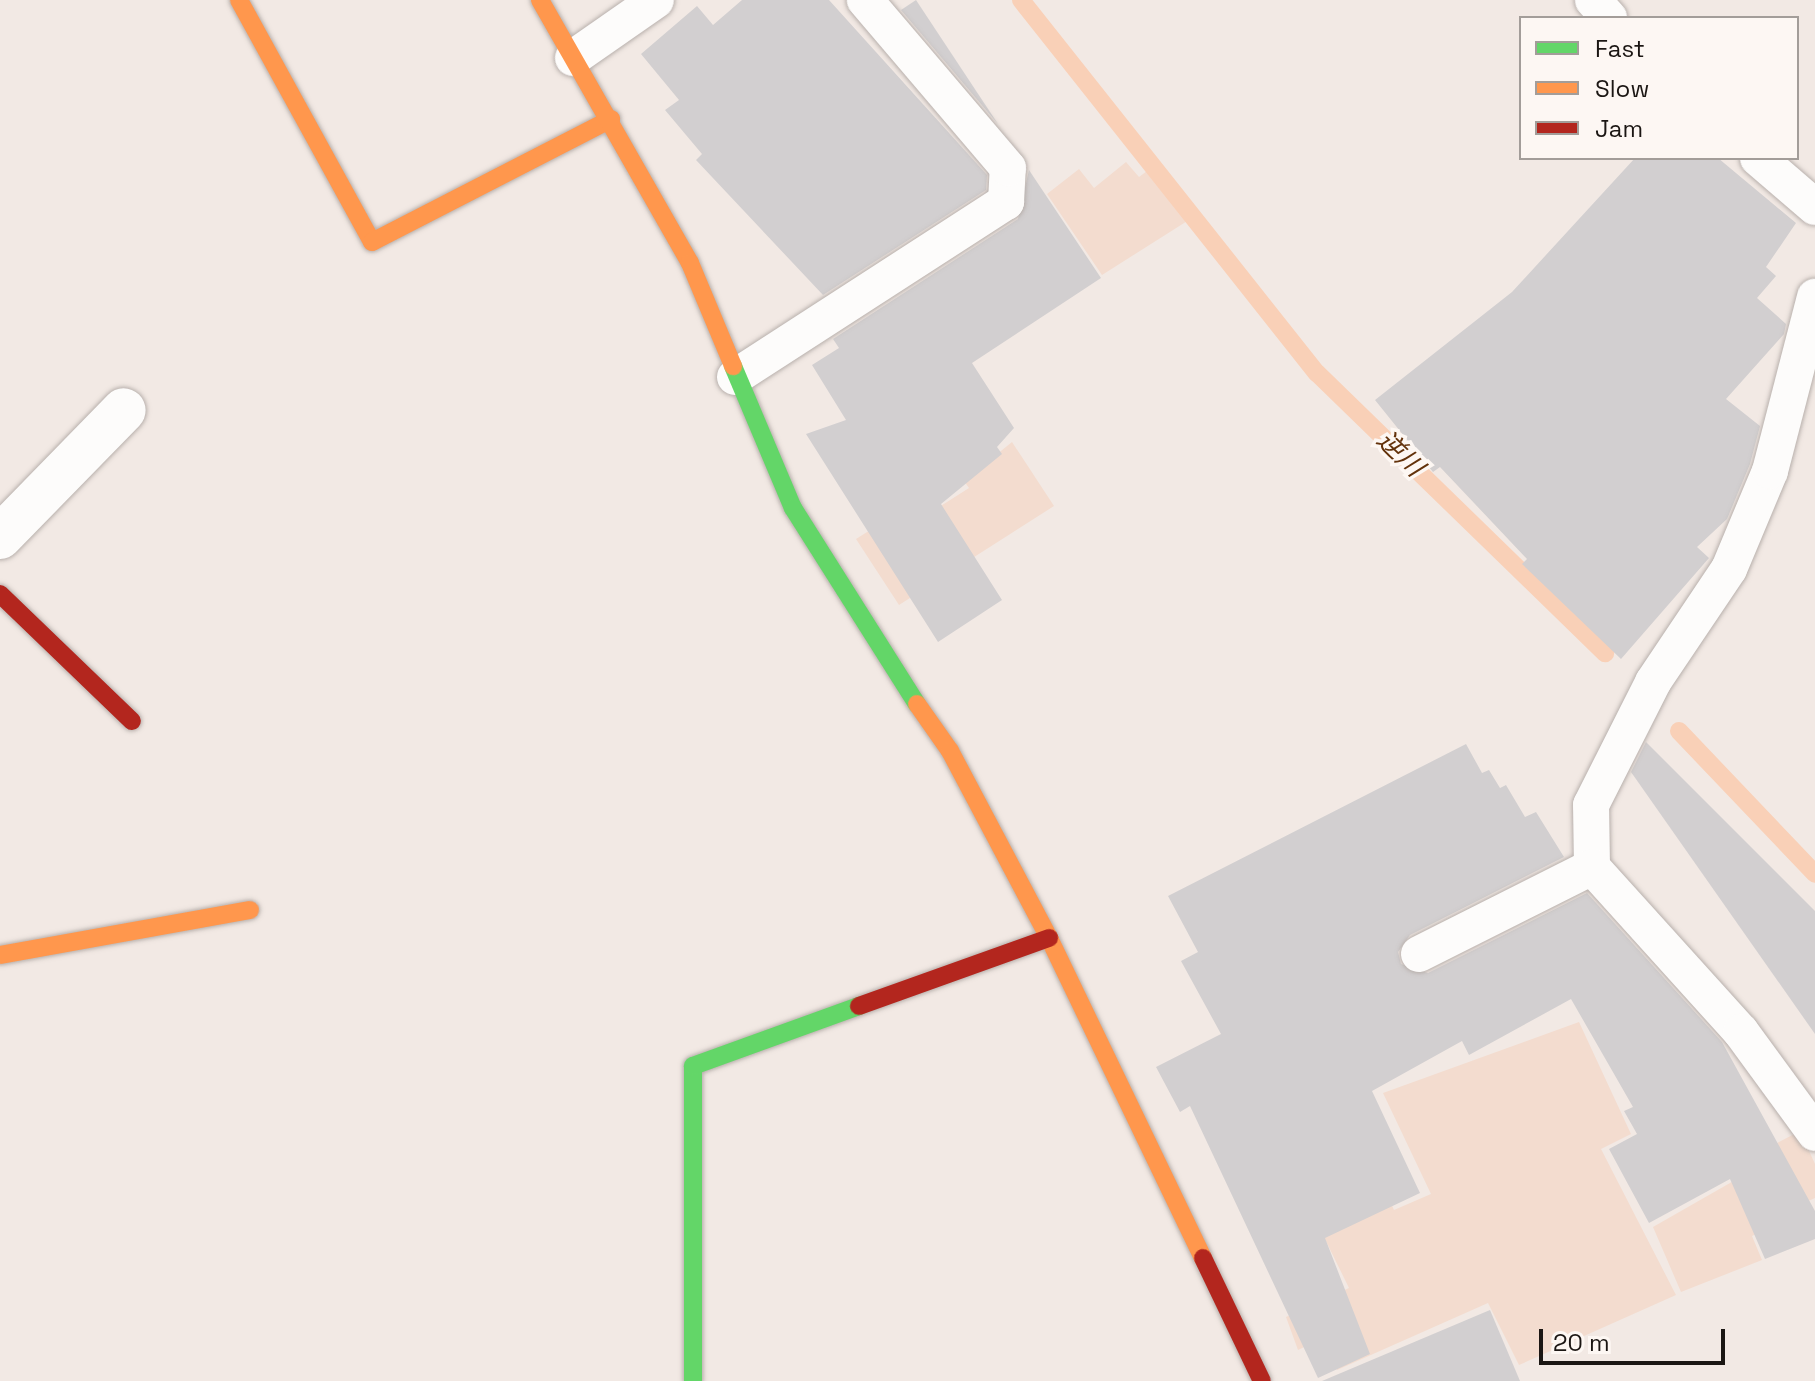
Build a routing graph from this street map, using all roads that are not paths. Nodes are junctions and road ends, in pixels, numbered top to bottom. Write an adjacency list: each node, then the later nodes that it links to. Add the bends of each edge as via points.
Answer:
1 (239, 0): 8 (street, via 372,242)
2 (540, 0): 7 (street)
3 (656, 0): 7 (lane)
4 (865, 0): 12 (lane, via 1008,168 1006,202)
5 (1593, 0): 6 (lane)
6 (1607, 16)
7 (573, 58): 8 (street)
8 (611, 119): 12 (street, via 690,263)
9 (1760, 160): 10 (lane)
10 (1815, 207)
11 (1815, 297): 17 (lane, via 1770,471 1729,569 1653,682 1591,805)
12 (735, 377): 19 (street, via 793,508 859,621 950,751)
13 (124, 410): 14 (street)
14 (0, 537)
15 (0, 594): 16 (street)
16 (132, 721)
17 (1592, 867): 20 (lane); 22 (lane, via 1741,1032)
18 (250, 910): 21 (street)
19 (1049, 938): 23 (street, via 693,1066); 24 (street)
20 (1419, 954)
21 (0, 955)
22 (1815, 1133)
23 (693, 1381)
24 (1262, 1381)

